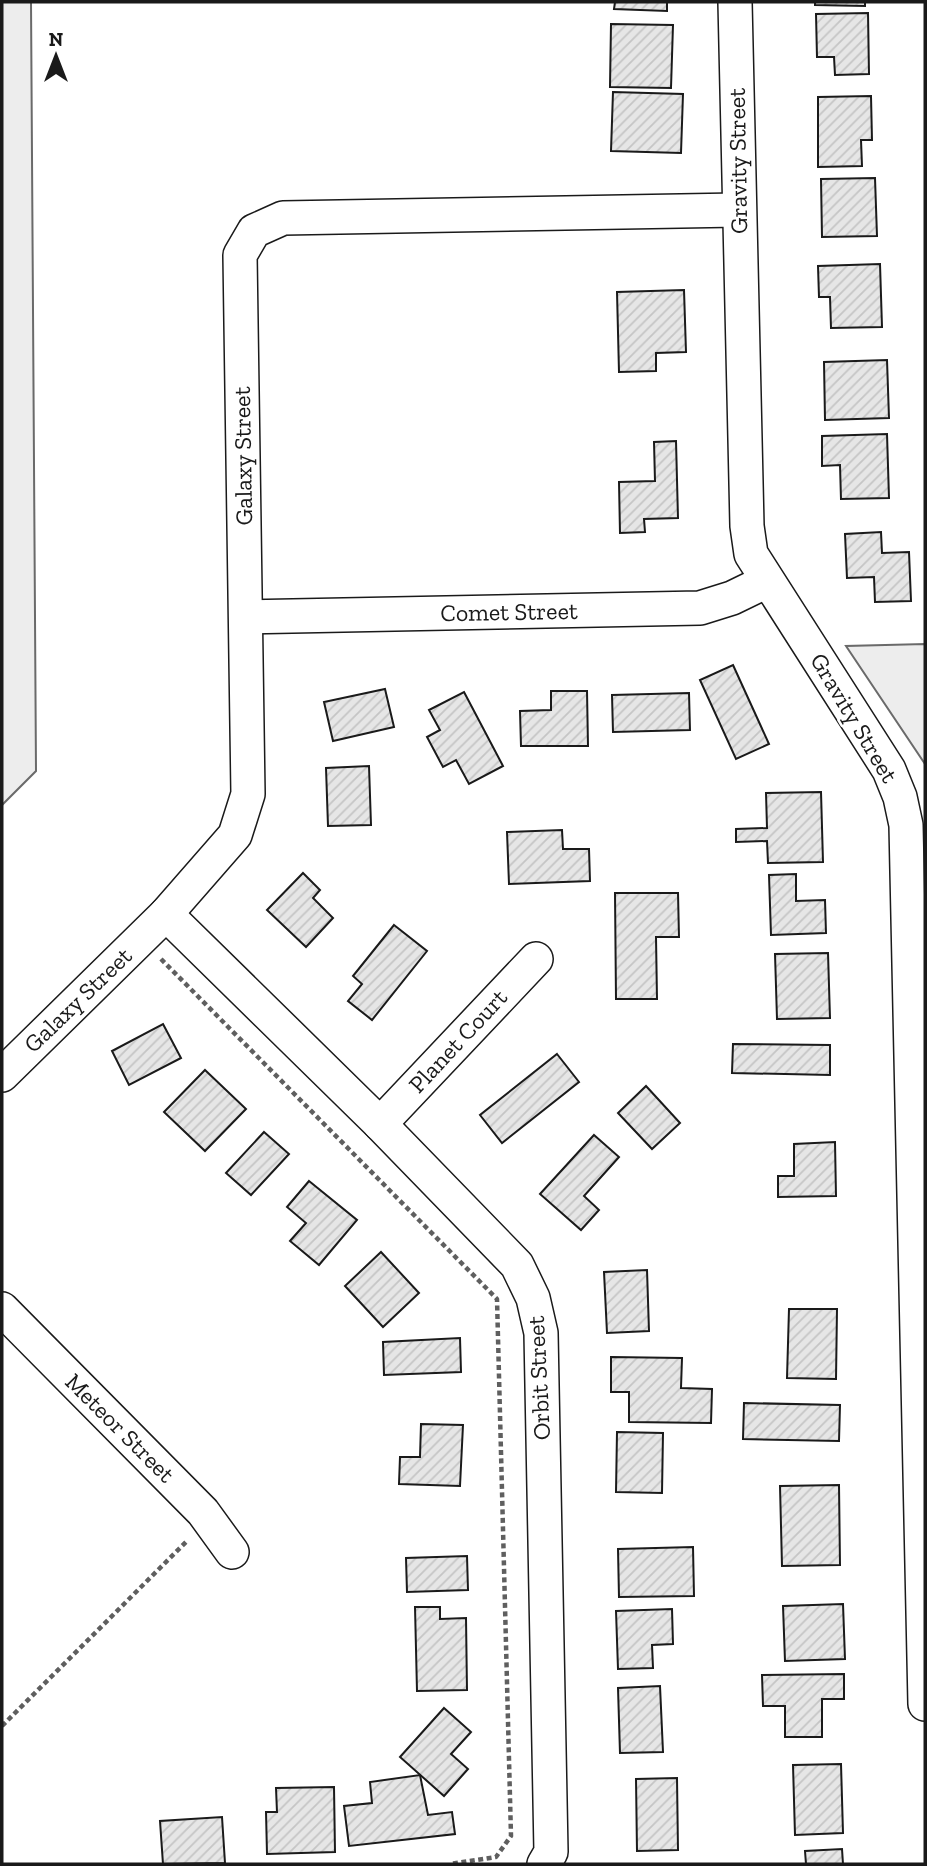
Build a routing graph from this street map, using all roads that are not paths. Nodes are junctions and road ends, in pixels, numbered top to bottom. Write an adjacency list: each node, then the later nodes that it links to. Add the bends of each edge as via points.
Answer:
1 (735, 2): 2 (street, Gravity Street)
2 (738, 210): 3 (street, Gravity Street, via 747,526 751,554); 4 (street, Galaxy Street, via 283,218 254,231 240,255)
3 (766, 581): 4 (street, Comet Street, via 700,608); 11 (street, Gravity Street, via 889,770 906,825)
4 (246, 617): 5 (street, Galaxy Street, via 248,794 235,835)
5 (166, 914): 7 (street, Galaxy Street); 8 (street, Orbit Street)
6 (536, 959): 8 (street, Planet Court)
7 (2, 1075)
8 (380, 1124): 12 (street, Orbit Street, via 517,1265 533,1298 541,1334 551,1852)
9 (2, 1310): 10 (street, Meteor Street, via 203,1512)
10 (223, 1540)
11 (925, 1703)
12 (544, 1864)

